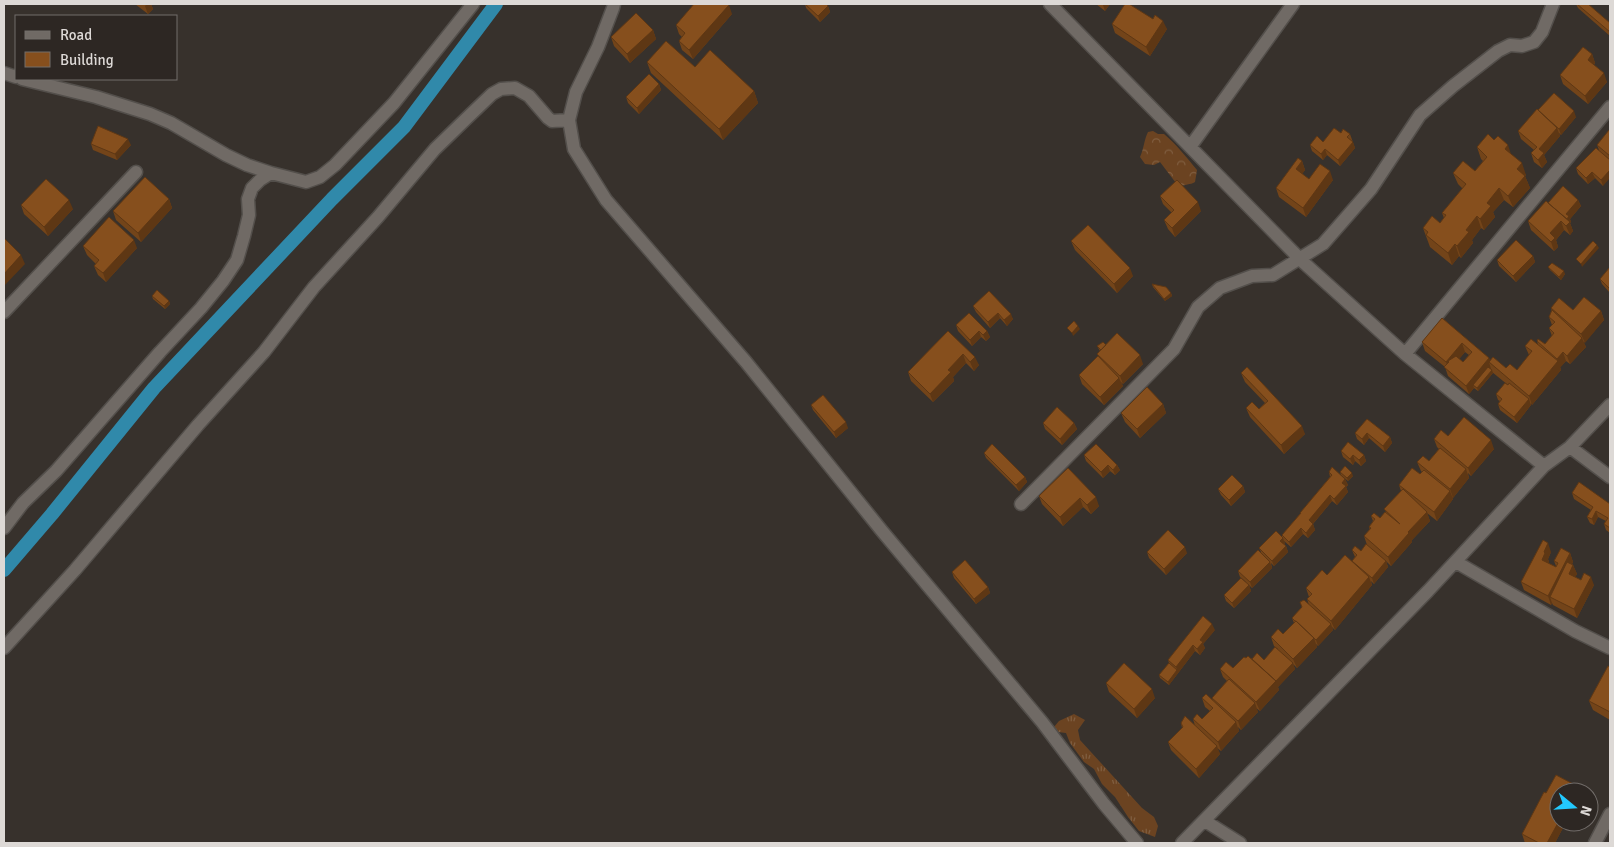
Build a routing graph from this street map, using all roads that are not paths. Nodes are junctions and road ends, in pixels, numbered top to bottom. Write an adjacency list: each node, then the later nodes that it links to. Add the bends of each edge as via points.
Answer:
1 (473, 4): 11 (street, via 394,103 335,165 320,177 306,182)
2 (614, 4): 8 (street, via 576,92)
3 (1050, 4): 9 (street)
4 (1293, 4): 9 (street)
5 (1553, 4): 12 (street, via 1542,32 1534,42 1510,45 1498,51 1420,115 1371,189 1324,244)
6 (26, 80): 11 (street, via 150,114 226,155)
7 (1610, 107): 14 (street)
8 (570, 120): 22 (street, via 552,121 529,96 515,88 501,88 492,94 435,149 378,218 314,287 264,352); 26 (street, via 574,149 606,200 746,362 1042,722)
9 (1190, 147): 12 (street)
10 (136, 172): 13 (street)
11 (271, 173): 20 (street, via 252,188 237,260 223,280)
12 (1300, 259): 14 (street); 19 (street, via 1273,275 1252,276 1220,288 1198,307 1174,349)
13 (4, 312)
14 (1405, 354): 17 (street)
15 (1610, 405): 16 (street)
16 (1570, 447): 17 (street); 18 (street)
17 (1544, 466): 21 (street)
18 (1610, 477)
19 (1021, 504)
20 (4, 528)
21 (1456, 562): 23 (street); 25 (street)
22 (4, 648)
23 (1610, 648)
24 (1610, 814): 29 (street)
25 (1205, 821): 27 (street); 28 (street)
26 (1137, 843)
27 (1182, 843)
28 (1240, 843)
29 (1595, 843)

